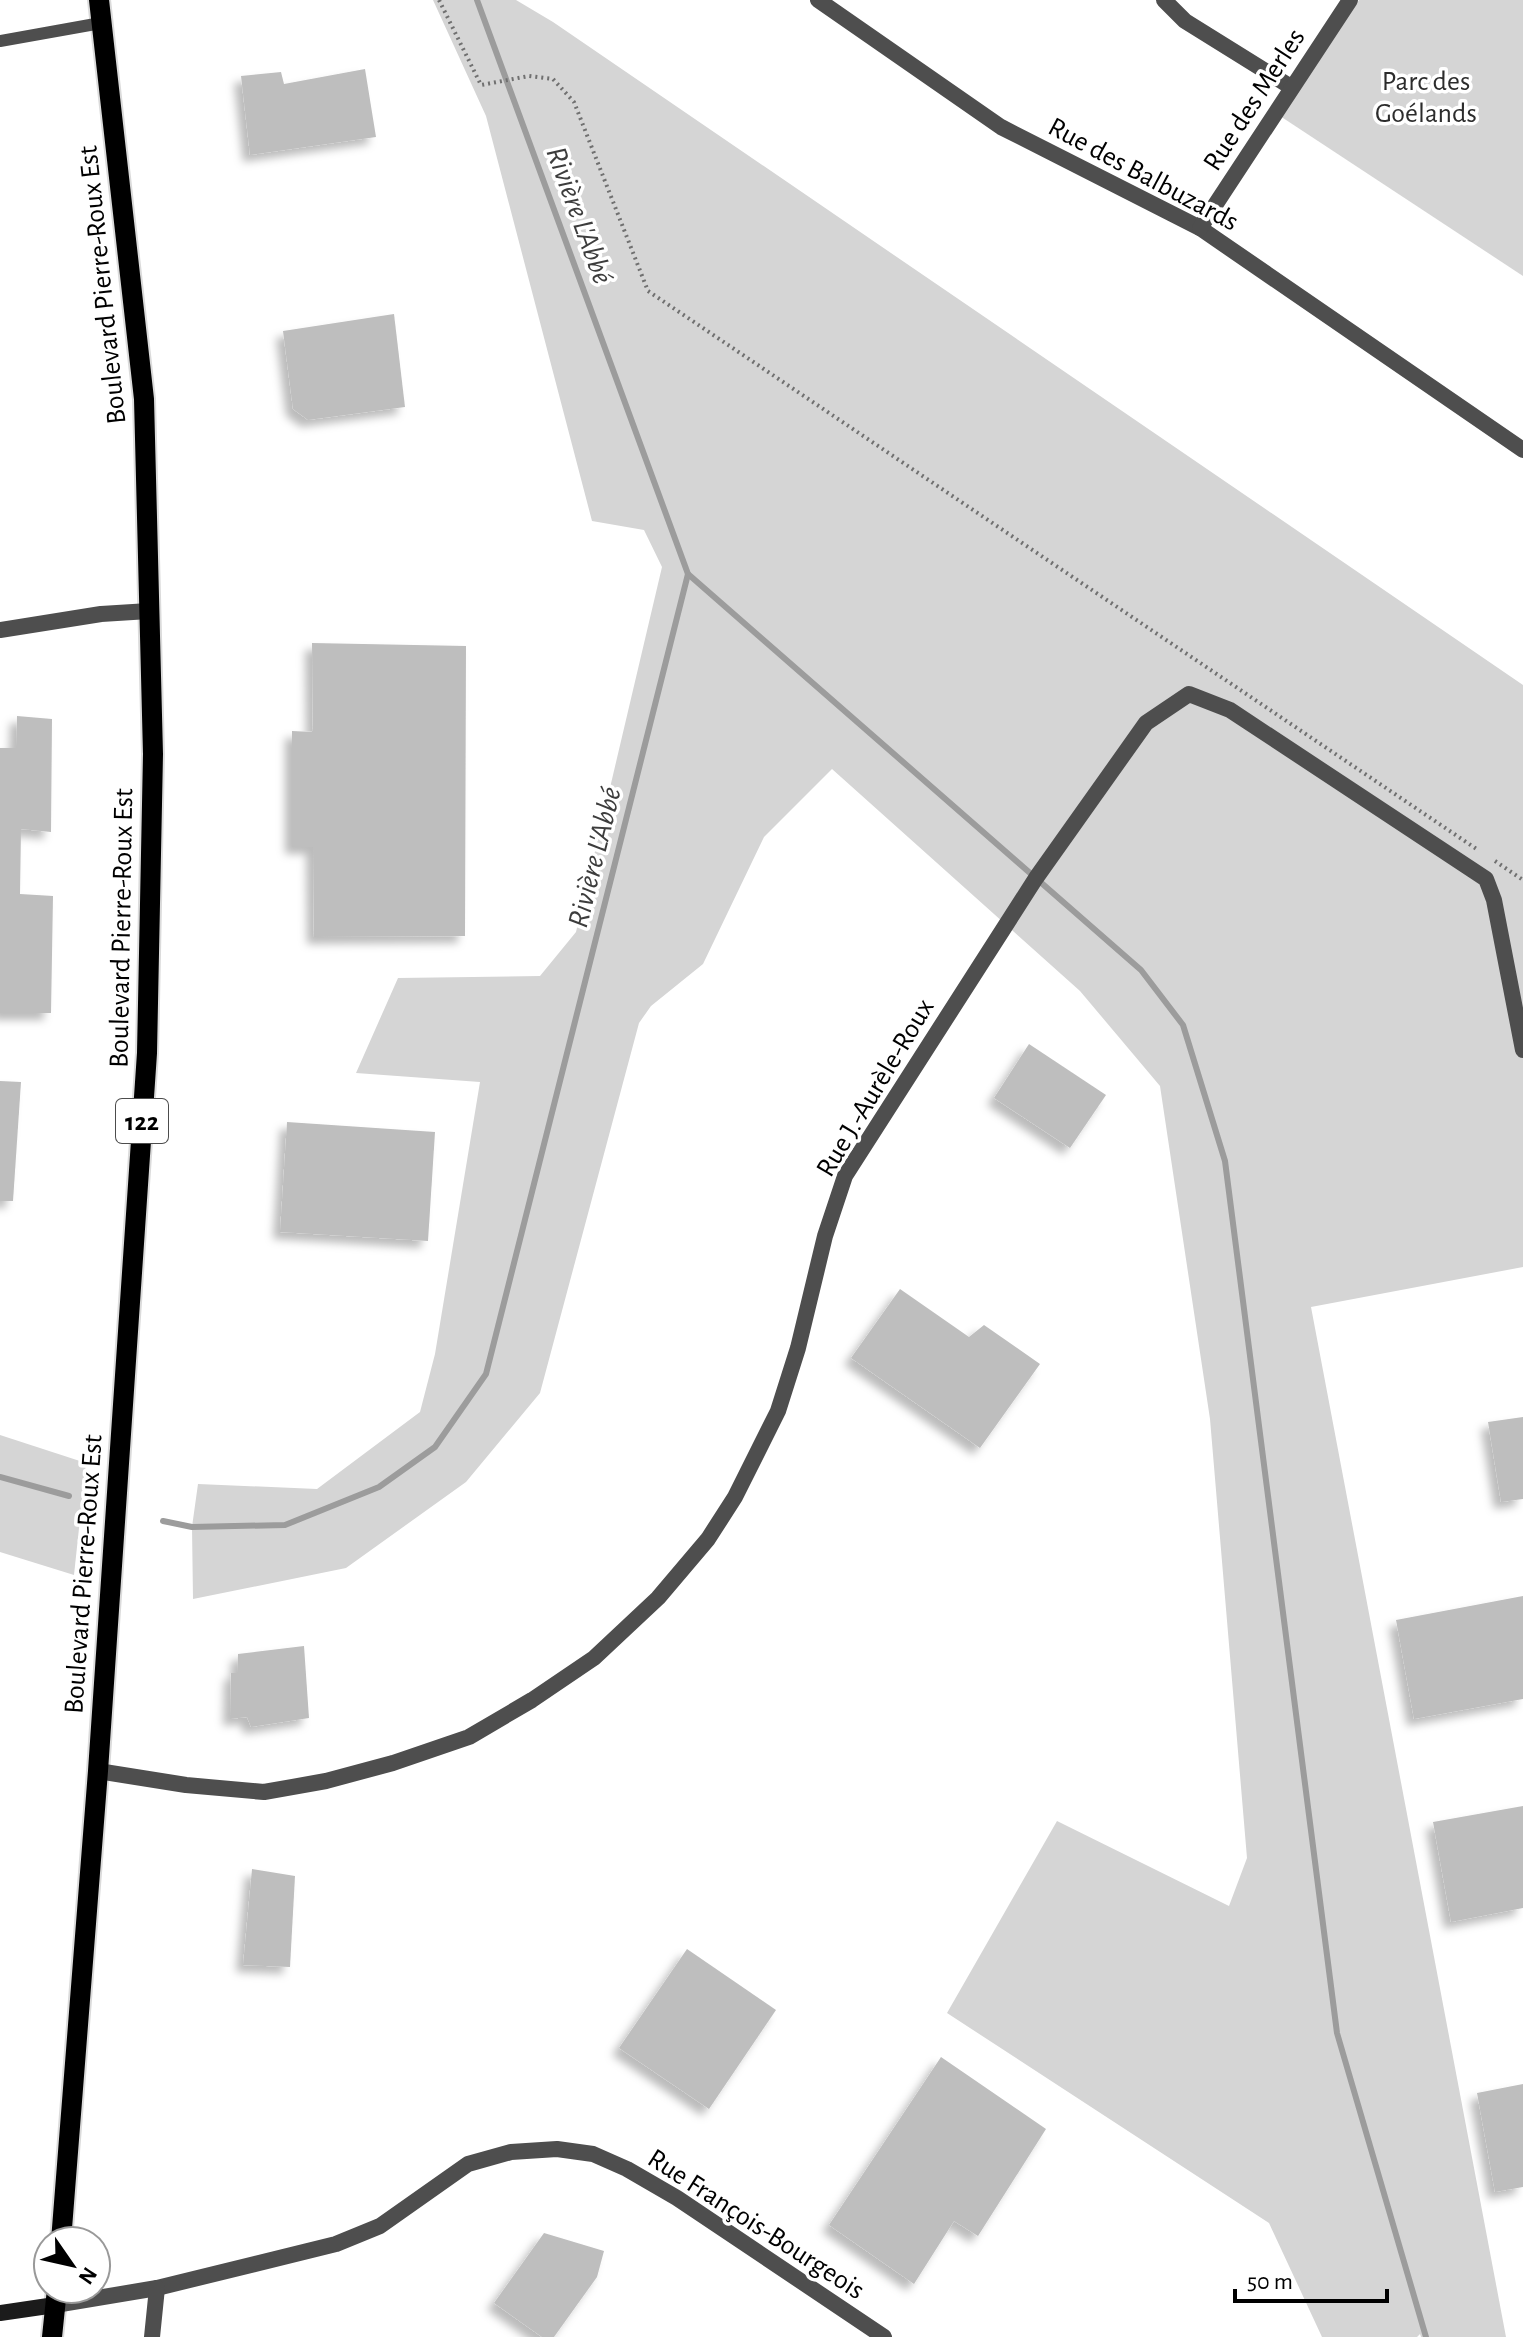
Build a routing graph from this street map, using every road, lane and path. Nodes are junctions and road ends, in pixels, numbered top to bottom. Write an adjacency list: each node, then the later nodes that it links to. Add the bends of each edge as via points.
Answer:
1 (99, 0): 2 (street); 7 (main road, Boulevard Pierre-Roux Est / 122)
2 (105, 0)
3 (439, 0): 14 (path, via 481,85 529,76 553,79 574,102 648,291)
4 (818, 0): 10 (street, Rue des Balbuzards, via 1001,127)
5 (1164, 0): 9 (street, via 1185,21)
6 (1350, 0): 9 (street, Rue des Merles)
7 (101, 23): 8 (lane); 12 (main road, Boulevard Pierre-Roux Est / 122, via 144,399)
8 (0, 41)
9 (1291, 87): 10 (street, Rue des Merles)
10 (1200, 228): 11 (street, Rue des Balbuzards)
11 (1523, 450)
12 (149, 611): 13 (street); 16 (main road, Boulevard Pierre-Roux Est / 122, via 153,754 147,1053)
13 (0, 630)
14 (1523, 880)
15 (1523, 1050): 16 (street, Rue J.-Aurèle-Roux, via 1486,879 1230,710 1189,694 1146,723 1036,878 845,1176 778,1411 735,1497 658,1598 594,1658 532,1700 469,1737 393,1763 264,1792)
16 (98, 1771): 17 (main road, Boulevard Pierre-Roux Est / 122)
17 (62, 2225)
18 (157, 2288): 19 (street, Rue François-Bourgeois); 24 (street); 25 (street, Rue François-Bourgeois, via 336,2244 380,2226 468,2164 511,2152 557,2149 593,2154 640,2176)
19 (112, 2292)
20 (32, 2304): 22 (street)
21 (55, 2305): 23 (main road)
22 (0, 2313)
23 (52, 2337)
24 (152, 2337)
25 (884, 2337)

